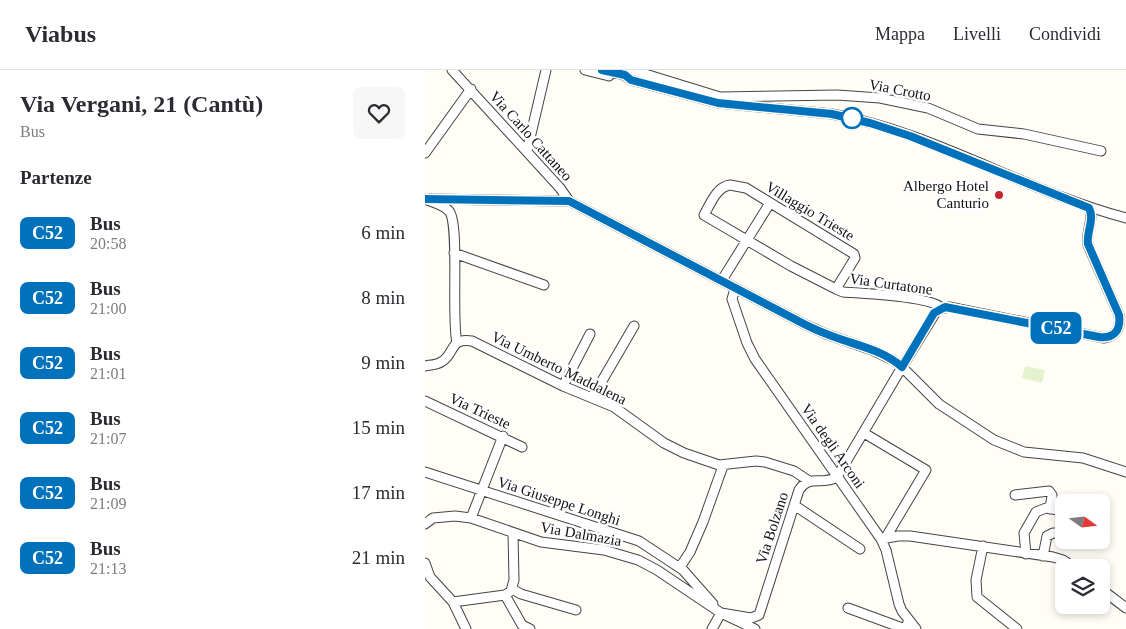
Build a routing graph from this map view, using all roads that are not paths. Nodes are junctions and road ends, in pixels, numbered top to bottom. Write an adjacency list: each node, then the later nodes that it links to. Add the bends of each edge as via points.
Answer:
1 (452, 70): 6 (street, Via Carlo Cattaneo)
2 (546, 70): 7 (street)
3 (585, 70): 5 (street, via 624,80)
4 (602, 70): 5 (street)
5 (631, 75): 8 (street, Via Crotto, via 721,97 837,95 879,98 928,108 978,129 1024,134); 13 (street, via 718,103 849,118 910,136)
6 (471, 89): 7 (street, Via Carlo Cattaneo); 9 (street)
7 (527, 151): 11 (street, Via Carlo Cattaneo)
8 (1101, 151)
9 (425, 153)
10 (425, 199): 11 (street); 18 (street, via 450,212)
11 (569, 201): 19 (street, Via Carlo Cattaneo)
12 (770, 203): 17 (street); 17 (street, Villaggio Trieste, via 735,185 719,190 703,216); 22 (street, Villaggio Trieste, via 854,254 855,258)
13 (1089, 208): 14 (street); 16 (street)
14 (1107, 214): 15 (street); 16 (street)
15 (1126, 218)
16 (1089, 230): 23 (street, Via Curtatone, via 1088,244 1119,315 1119,327 1114,335 1099,337)
17 (745, 240): 19 (street); 22 (street, Villaggio Trieste)
18 (454, 252): 20 (street); 26 (street, via 454,322)
19 (722, 280): 21 (street, Via Carlo Cattaneo)
20 (545, 285)
21 (735, 289): 28 (street, Via Carlo Cattaneo, via 817,330 886,356); 38 (street, Via degli Arconi, via 732,299 755,360)
22 (836, 289): 23 (street, Via Curtatone, via 885,294 933,303)
23 (942, 308): 28 (street, via 934,313)
24 (634, 326): 30 (street)
25 (590, 334): 29 (street)
26 (458, 342): 27 (street, via 444,361); 29 (street, Via Umberto Maddalena, via 472,341)
27 (425, 366)
28 (902, 367): 32 (street); 37 (street, Via Carlo Cattaneo, via 939,404 994,440 1024,452 1083,458)
29 (563, 386): 30 (street, Via Umberto Maddalena)
30 (592, 398): 35 (street, Via Umberto Maddalena, via 614,407 684,453)
31 (425, 401): 33 (street, Via Trieste)
32 (864, 433): 38 (street); 49 (street, via 926,470)
33 (503, 436): 34 (street, Via Trieste); 40 (street)
34 (523, 446)
35 (723, 466): 39 (street, Via Umberto Maddalena, via 765,462 794,471); 56 (street, via 703,522)
36 (425, 472): 40 (street, Via Giuseppe Longhi)
37 (1126, 472)
38 (837, 477): 39 (street, Via Bolzano, via 826,482); 49 (street, Via degli Arconi)
39 (809, 481): 42 (street, Via Bolzano, via 799,490)
40 (481, 490): 45 (street); 56 (street, Via Giuseppe Longhi, via 635,539)
41 (1015, 495): 43 (street, via 1049,491 1052,495)
42 (793, 505): 51 (street); 63 (street, Via Bolzano, via 761,611 751,618)
43 (1050, 509): 44 (street); 52 (street, via 1036,512 1029,522 1025,533)
44 (1055, 510)
45 (471, 518): 46 (street, Via Dalmazia, via 448,517); 47 (street, Via Dalmazia)
46 (427, 521)
47 (513, 533): 57 (street, via 514,580); 63 (street, Via Dalmazia, via 541,542 604,550 638,560)
48 (1055, 533): 53 (street, via 1047,536)
49 (884, 538): 50 (street, via 910,536); 64 (street, Via degli Arconi, via 899,604)
50 (983, 546): 52 (street); 70 (street, via 976,580 977,597)
51 (860, 549)
52 (1025, 554): 53 (street)
53 (1043, 556): 54 (street)
54 (1058, 559)
55 (425, 563): 59 (street, via 433,581)
56 (680, 567): 63 (street, Via Giuseppe Longhi)
57 (508, 592): 59 (street); 62 (street); 66 (street, via 521,625)
58 (1110, 596): 61 (street)
59 (453, 602): 65 (street)
60 (848, 608): 64 (street, via 905,628)
61 (1126, 608)
62 (576, 610)
63 (721, 613): 67 (street); 68 (street, Via Dalmazia)
64 (909, 620): 69 (street, Via degli Arconi)
65 (466, 629)
66 (530, 629)
67 (711, 629)
68 (755, 629)
69 (916, 629)
70 (1017, 629)

